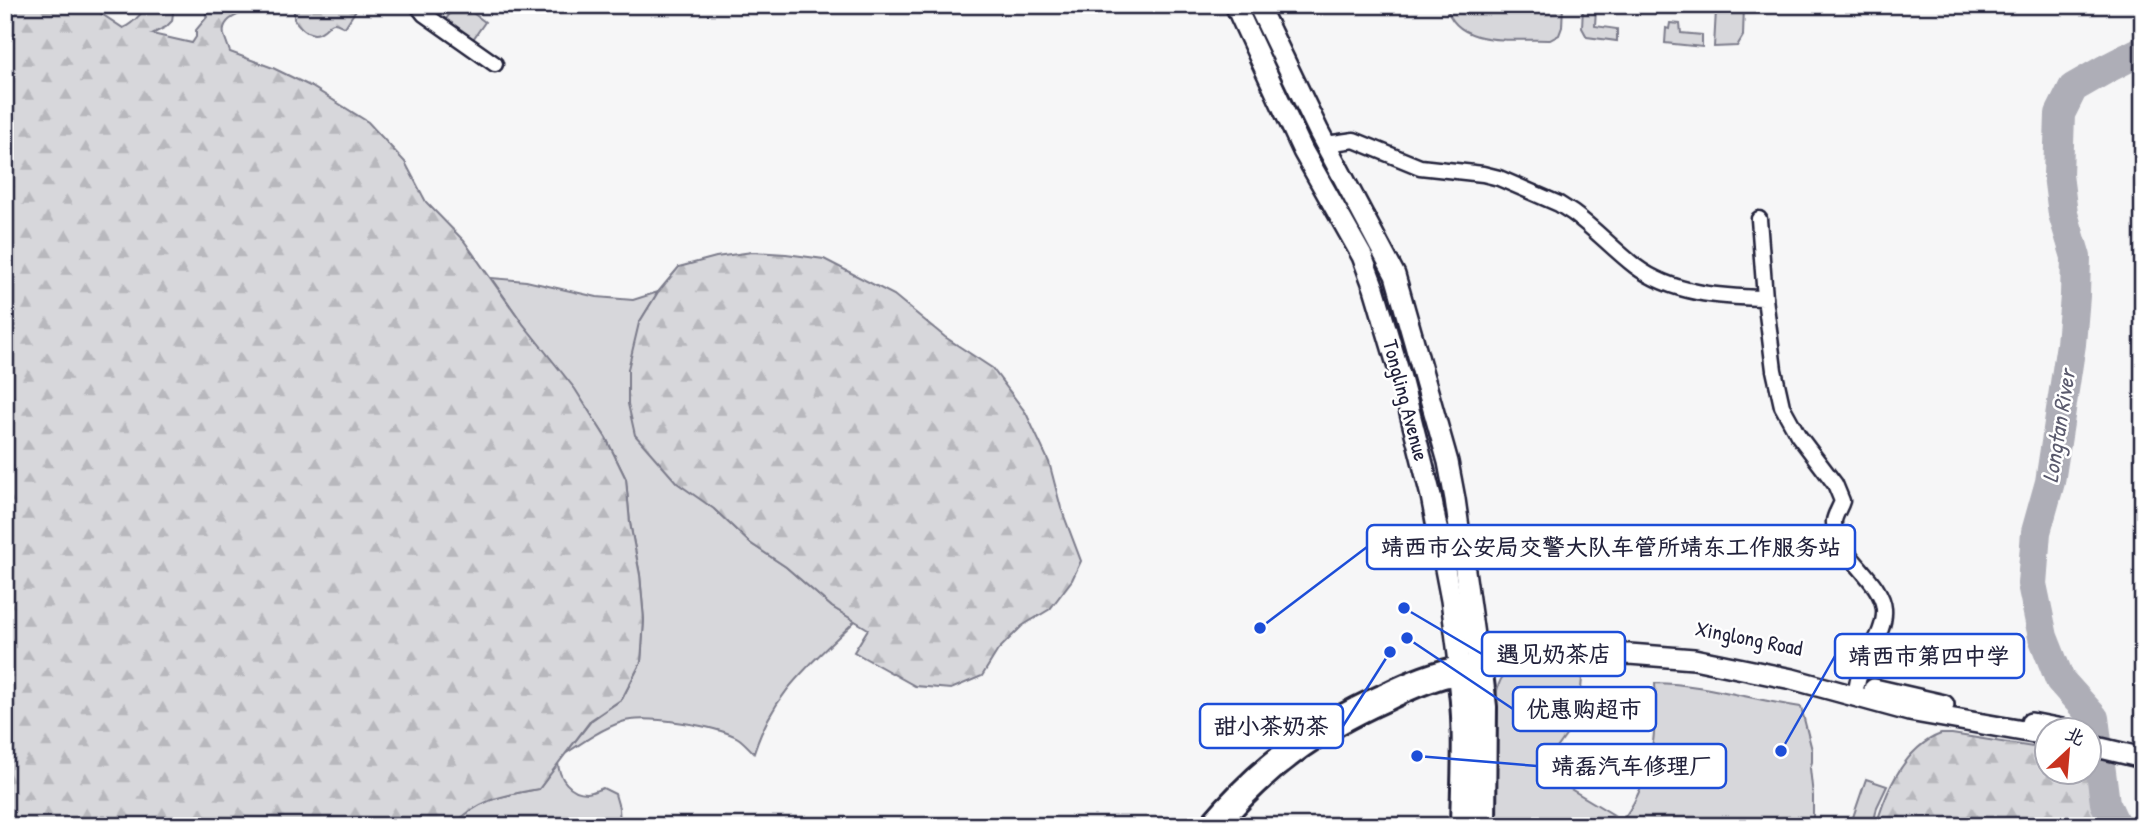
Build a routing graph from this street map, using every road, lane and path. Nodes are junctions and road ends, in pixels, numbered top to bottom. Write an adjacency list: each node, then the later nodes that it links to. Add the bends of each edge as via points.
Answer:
1 (417, 5): 4 (street)
2 (1235, 5): 8 (main road, Tongling Avenue, via 1374,288 1431,496)
3 (1258, 5): 5 (main road, Tongling Avenue)
4 (495, 64)
5 (1326, 144): 7 (street, via 1354,140 1420,167 1499,178 1573,213 1648,275 1699,293); 8 (main road, Tongling Avenue, via 1381,244 1407,312 1457,512)
6 (1759, 219): 7 (street)
7 (1765, 298): 9 (street, via 1782,406 1835,484 1842,501 1834,519 1839,538 1884,605 1883,621)
8 (1468, 659): 9 (main road, Xinglong Road, via 1517,645 1657,645 1754,660); 11 (main road, Xinglong Road, via 1594,654 1694,659 1792,679 1909,711); 16 (highway, via 1338,704 1286,736); 17 (highway, via 1304,740 1259,777); 18 (highway, Tongling Avenue); 19 (highway, Tongling Avenue, via 1483,707)
9 (1857, 685): 10 (main road, Xinglong Road)
10 (2032, 726)
11 (2032, 728)
12 (2102, 737): 13 (main road)
13 (2143, 747)
14 (2102, 748): 15 (main road)
15 (2143, 758)
16 (1198, 826)
17 (1213, 826)
18 (1464, 826)
19 (1482, 826)

